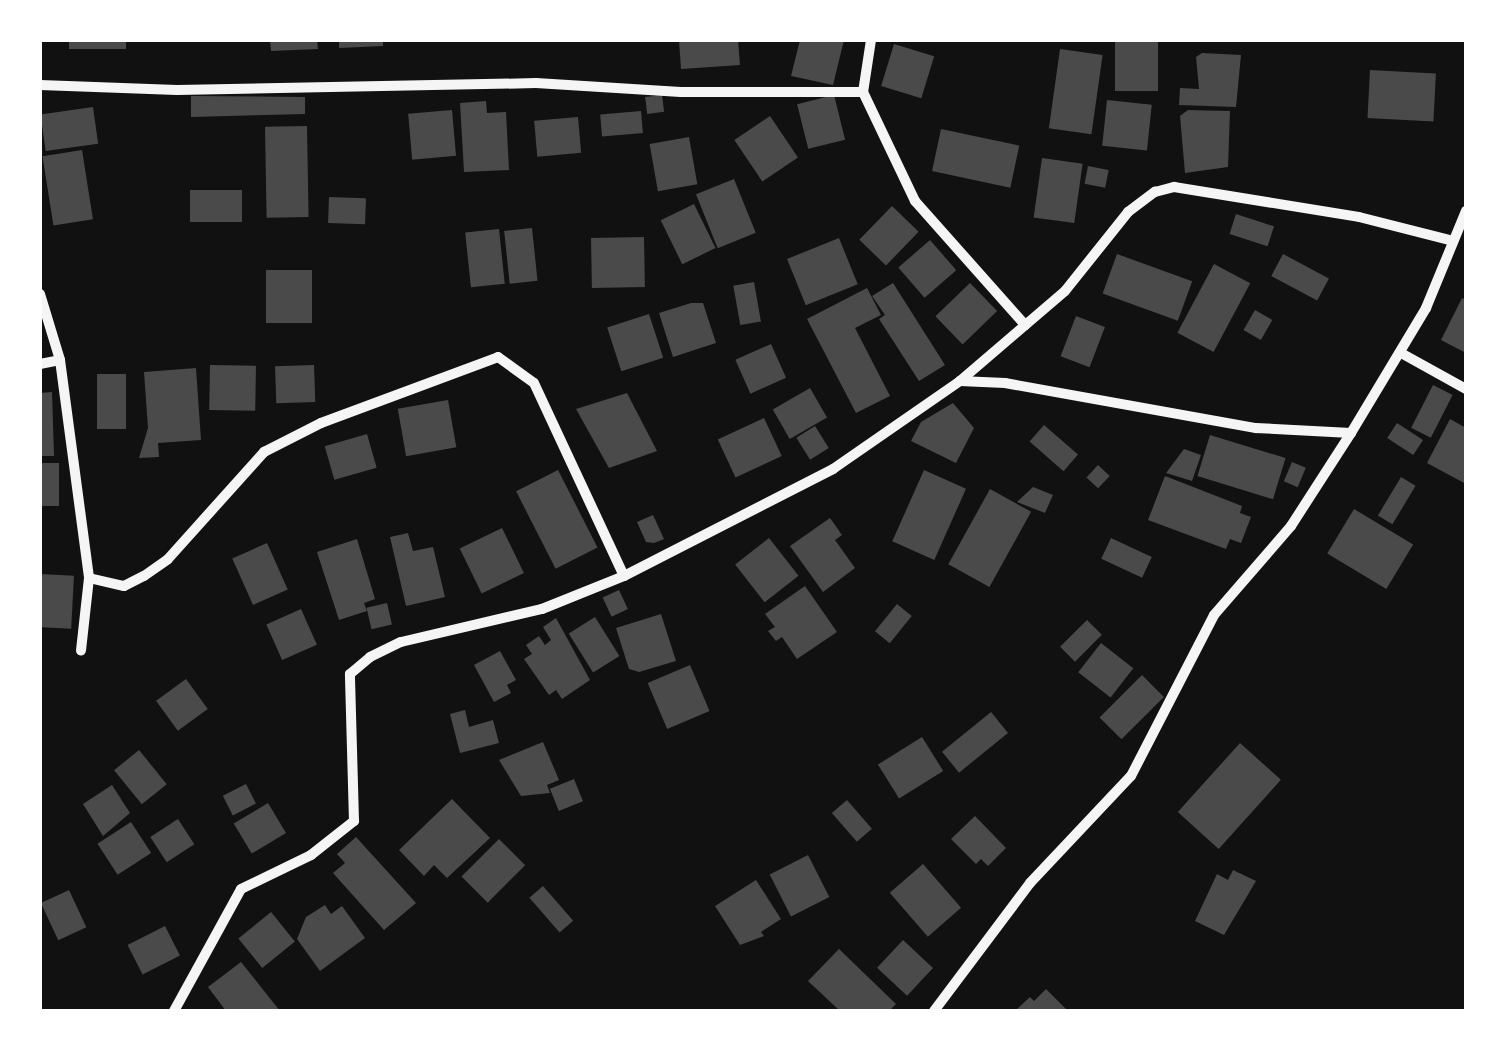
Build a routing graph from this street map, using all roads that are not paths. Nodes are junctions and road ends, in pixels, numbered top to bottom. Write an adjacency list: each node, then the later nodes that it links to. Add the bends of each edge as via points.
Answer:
1 (870, 40): 3 (street)
2 (40, 86): 3 (street, via 536,83)
3 (863, 92): 7 (street, via 916,202)
4 (1466, 211): 5 (street)
5 (1452, 240): 7 (street, via 1174,187 1128,212 1064,290); 8 (street)
6 (40, 294): 9 (street)
7 (1025, 325): 11 (street)
8 (1401, 353): 12 (street); 13 (street)
9 (60, 360): 10 (street); 15 (street)
10 (40, 364)
11 (960, 381): 13 (street, via 1005,383 1274,431); 14 (street, via 834,469)
12 (1466, 389)
13 (1351, 433): 18 (street, via 1291,526 1214,615 1131,776 1030,883)
14 (624, 576): 15 (street, via 534,383 498,356 264,452 156,568 124,586); 17 (street, via 542,610 401,642 350,674 354,821 311,855 241,889)
15 (89, 578): 16 (street)
16 (82, 651)
17 (174, 1011)
18 (934, 1011)

